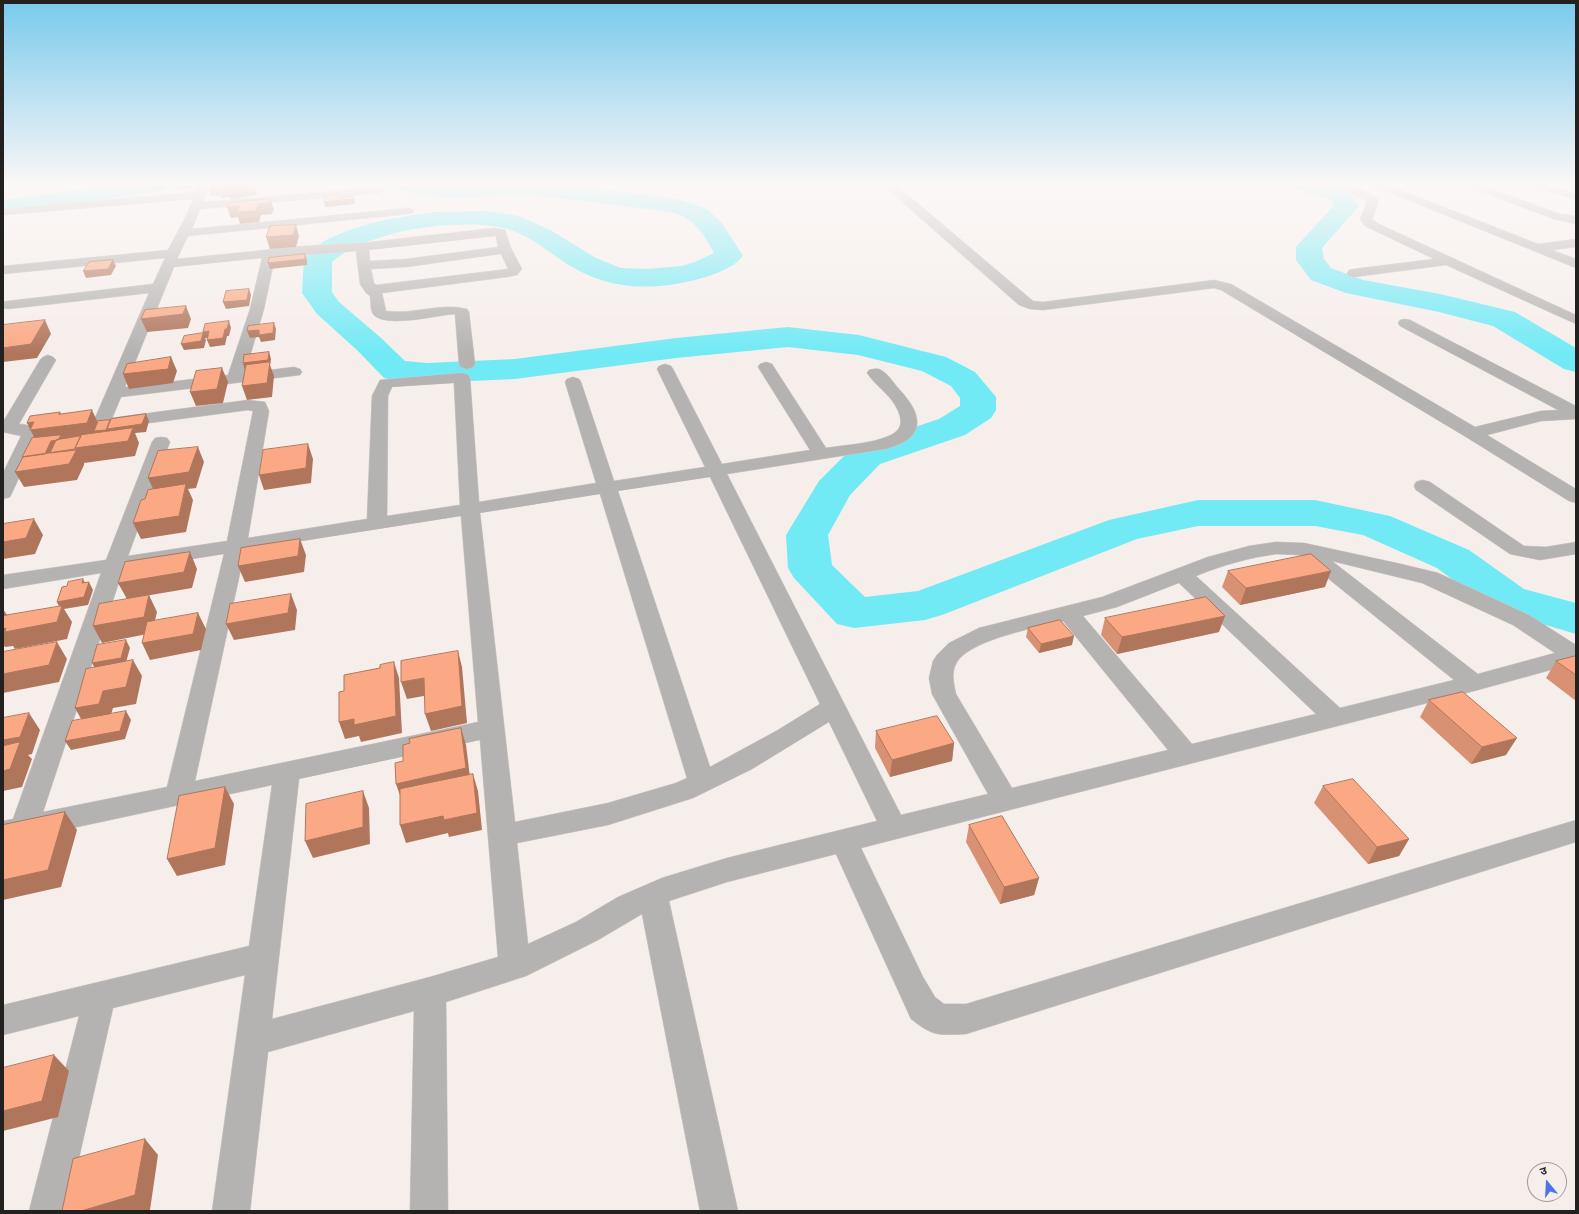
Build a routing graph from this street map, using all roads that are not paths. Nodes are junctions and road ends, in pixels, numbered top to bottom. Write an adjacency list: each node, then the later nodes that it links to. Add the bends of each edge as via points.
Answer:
1 (179, 242): 12 (street)
2 (409, 242): 8 (street)
3 (503, 242): 10 (street)
4 (955, 242): 34 (street, via 1030,305 1043,306 1207,285 1226,287)
5 (1407, 242): 13 (street)
6 (1520, 242): 9 (street)
7 (1576, 243): 9 (street)
8 (362, 247): 11 (street); 15 (street)
9 (1535, 248): 14 (street)
10 (506, 250): 15 (street, via 406,263); 19 (street, via 515,269 512,272)
11 (269, 254): 12 (street); 29 (street, via 257,309)
12 (170, 259): 16 (street); 18 (street)
13 (1447, 261): 17 (street); 21 (street)
14 (1576, 264)
15 (364, 265): 19 (street, via 367,284)
16 (3, 270)
17 (1354, 273)
18 (158, 288): 20 (street); 31 (street)
19 (371, 290): 24 (street, via 377,295 382,315 459,310 462,312)
20 (8, 305)
21 (1576, 320)
22 (1405, 323): 32 (street)
23 (48, 360): 33 (street)
24 (467, 364)
25 (766, 367): 36 (street)
26 (665, 369): 37 (street)
27 (294, 372): 29 (street)
28 (875, 372): 36 (street, via 903,404 910,416 910,426 902,436 885,444)
29 (235, 378): 31 (street)
30 (573, 382): 39 (street)
31 (115, 393): 44 (street, via 93,426 248,404 259,406 261,410)
32 (1576, 413): 34 (street, via 1541,416)
33 (6, 429): 40 (street, via 38,433)
34 (1472, 433): 41 (street)
35 (161, 442): 47 (street)
36 (822, 455): 37 (street)
37 (717, 471): 39 (street); 53 (street)
38 (1423, 486): 45 (street, via 1517,550 1530,555)
39 (607, 488): 42 (street); 58 (street)
40 (3, 493)
41 (1576, 497)
42 (470, 510): 43 (street); 43 (street, via 462,378 386,384 380,396); 55 (street)
43 (377, 524): 44 (street)
44 (236, 546): 47 (street); 59 (street)
45 (1576, 548)
46 (1304, 549): 48 (street, via 1276,548 1249,552 1215,561); 51 (street, via 1430,578 1521,620); 52 (street)
47 (114, 565): 49 (street); 62 (street)
48 (1182, 574): 50 (street, via 1109,602); 54 (street)
49 (3, 582)
50 (1069, 613): 56 (street); 60 (street, via 987,633 957,648 945,661 941,678 944,694)
51 (1576, 655): 52 (street)
52 (1474, 683): 54 (street)
53 (834, 707): 58 (street, via 787,737); 61 (street)
54 (1336, 718): 56 (street)
55 (492, 728): 57 (street); 64 (street)
56 (1187, 755): 60 (street)
57 (287, 772): 59 (street); 67 (street)
58 (702, 782): 64 (street, via 684,791 608,814)
59 (179, 794): 62 (street)
60 (1005, 800): 61 (street)
61 (894, 828): 65 (street)
62 (13, 830)
63 (1576, 831): 65 (street, via 966,1019 938,1020 923,1008)
64 (502, 834): 68 (street)
65 (844, 841): 66 (street, via 727,870)
66 (654, 895): 68 (street); 76 (street)
67 (264, 956): 70 (street); 72 (street)
68 (515, 966): 69 (street)
69 (430, 992): 72 (street); 75 (street)
70 (100, 996): 71 (street); 73 (street)
71 (3, 1020)
72 (254, 1040): 74 (street)
73 (48, 1211)
74 (231, 1211)
75 (429, 1211)
76 (719, 1211)

